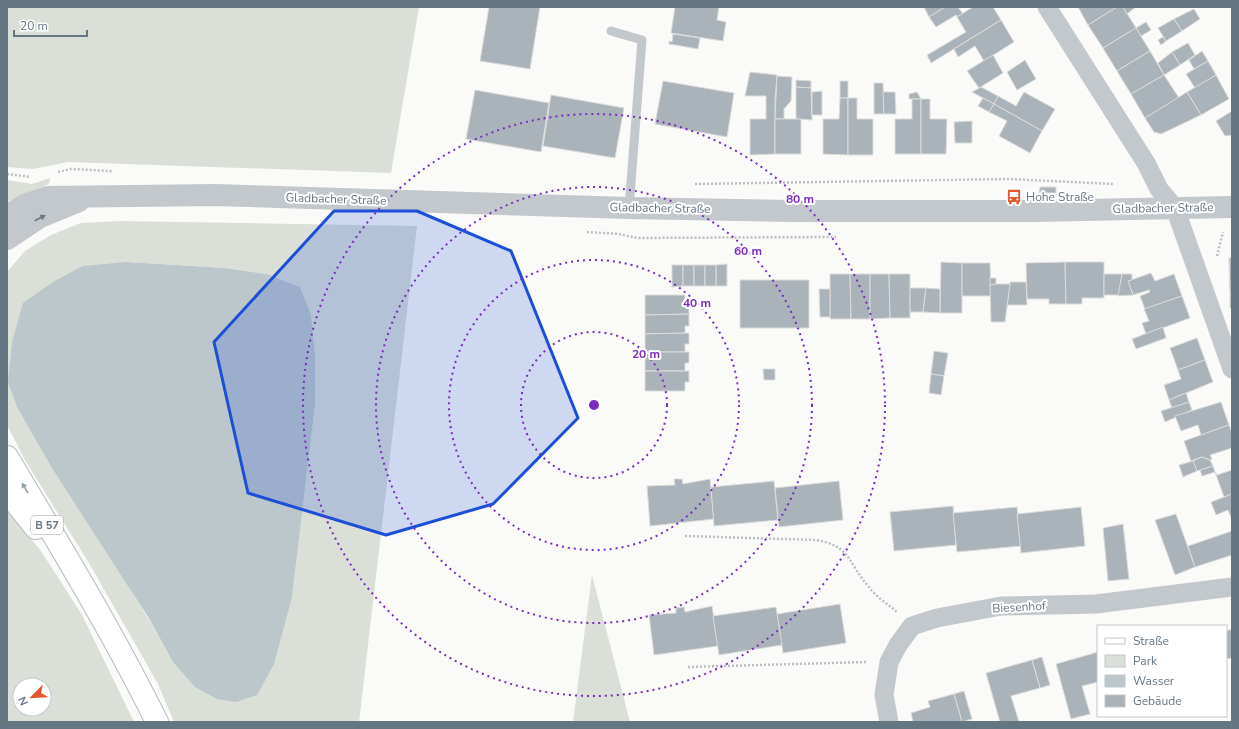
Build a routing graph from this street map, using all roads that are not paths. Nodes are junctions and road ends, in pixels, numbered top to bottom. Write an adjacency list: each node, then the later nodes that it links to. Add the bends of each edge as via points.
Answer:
1 (1047, 7): 6 (street, via 1146,163 1159,189)
2 (611, 31): 5 (lane, via 642,40)
3 (87, 198): 5 (street, Gladbacher Straße, via 215,195); 7 (street, Gladbacher Straße, via 48,197 25,205); 8 (street, Gladbacher Straße, one-way to 3, via 40,217)
4 (1232, 207): 6 (street, Gladbacher Straße)
5 (629, 208): 6 (street, Gladbacher Straße, via 1034,211)
6 (1175, 208): 9 (street)
7 (7, 216)
8 (7, 239)
9 (1232, 369)
10 (7, 457): 13 (main road, B 57, one-way to 10)
11 (7, 492): 13 (main road, B 57)
12 (1232, 587): 15 (street, Biesenhof, via 1096,604 1001,606 937,618 912,626 889,662 884,695)
13 (88, 593): 14 (main road, B 57)
14 (157, 722)
15 (889, 722)

